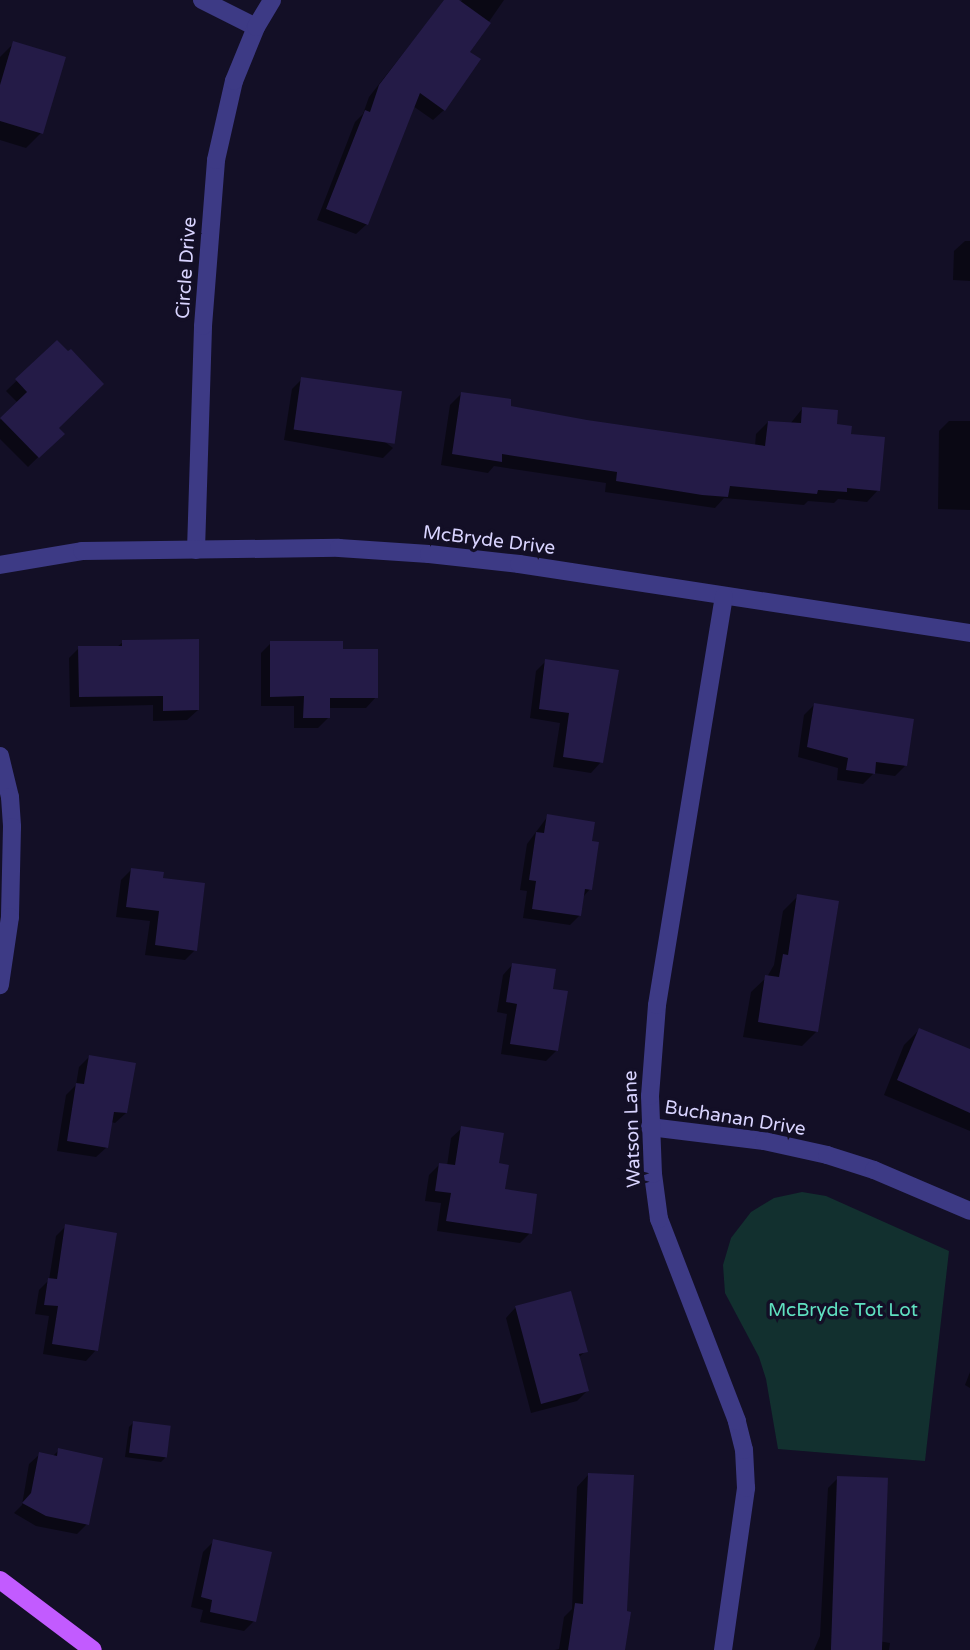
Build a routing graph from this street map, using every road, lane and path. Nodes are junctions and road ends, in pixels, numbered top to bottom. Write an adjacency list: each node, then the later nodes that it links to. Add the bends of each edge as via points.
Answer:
1 (202, 0): 3 (street)
2 (272, 0): 3 (street, Circle Drive)
3 (256, 27): 4 (street, Circle Drive, via 234,81 216,160 203,326)
4 (196, 550): 5 (street, McBryde Drive, via 82,551); 6 (street, McBryde Drive, via 339,548 429,554)
5 (0, 565)
6 (723, 596): 7 (street, McBryde Drive); 10 (street, Watson Lane, via 657,1005)
7 (970, 633)
8 (0, 756): 9 (street, via 12,827 10,917)
9 (0, 985)
10 (650, 1127): 11 (street, Buchanan Drive, via 764,1141 827,1155); 14 (street, Watson Lane, via 659,1219 744,1450 746,1488)
11 (970, 1211)
12 (0, 1580): 13 (main road)
13 (93, 1650)
14 (723, 1650)

